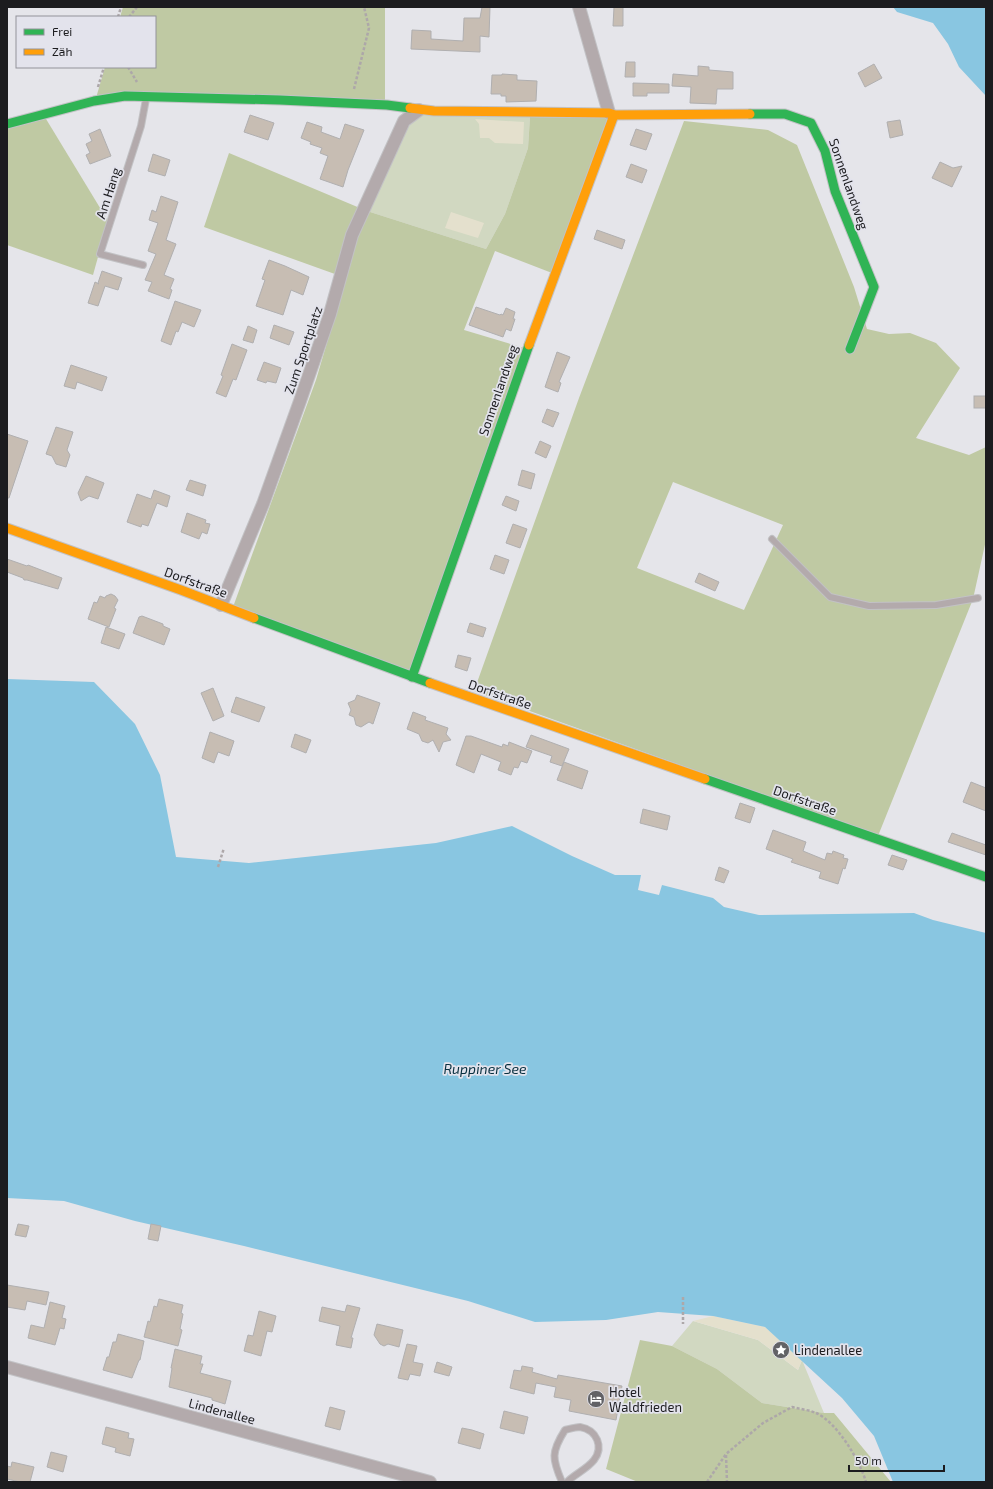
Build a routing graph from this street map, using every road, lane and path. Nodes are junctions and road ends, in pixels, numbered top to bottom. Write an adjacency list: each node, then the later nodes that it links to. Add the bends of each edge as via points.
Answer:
1 (137, 7): 4 (path)
2 (364, 7): 6 (path, via 368,28)
3 (579, 7): 8 (street)
4 (130, 16)
5 (146, 97): 6 (street); 9 (street, via 125,96 94,101); 10 (lane, Am Hang, via 141,126 100,254)
6 (351, 104): 7 (street, via 387,105)
7 (419, 110): 8 (street, Sonnenlandweg); 15 (street, Zum Sportplatz, via 404,121 352,235 330,314 300,400 263,504)
8 (611, 114): 11 (street, Sonnenlandweg, via 785,114 811,124 825,151 835,191 874,287); 16 (street, Sonnenlandweg)
9 (7, 124)
10 (143, 265)
11 (850, 349)
12 (7, 528): 15 (street, Dorfstraße)
13 (772, 539): 14 (lane, via 830,597 869,606 936,605)
14 (978, 598)
15 (221, 605): 16 (street, Dorfstraße)
16 (412, 677): 19 (street, Dorfstraße)
17 (224, 848): 18 (path)
18 (218, 866)
19 (986, 877)
20 (683, 1297): 21 (path)
21 (683, 1324)
22 (7, 1367): 24 (street, Lindenallee)
23 (726, 1454): 27 (path); 28 (path); 29 (path, via 763,1424 792,1407 817,1413 832,1425 850,1447)
24 (430, 1482)
25 (562, 1482): 26 (lane, via 554,1457 556,1444 565,1430 580,1427 594,1435 600,1450 594,1460)
26 (567, 1482)
27 (707, 1482)
28 (727, 1482)
29 (866, 1482)

